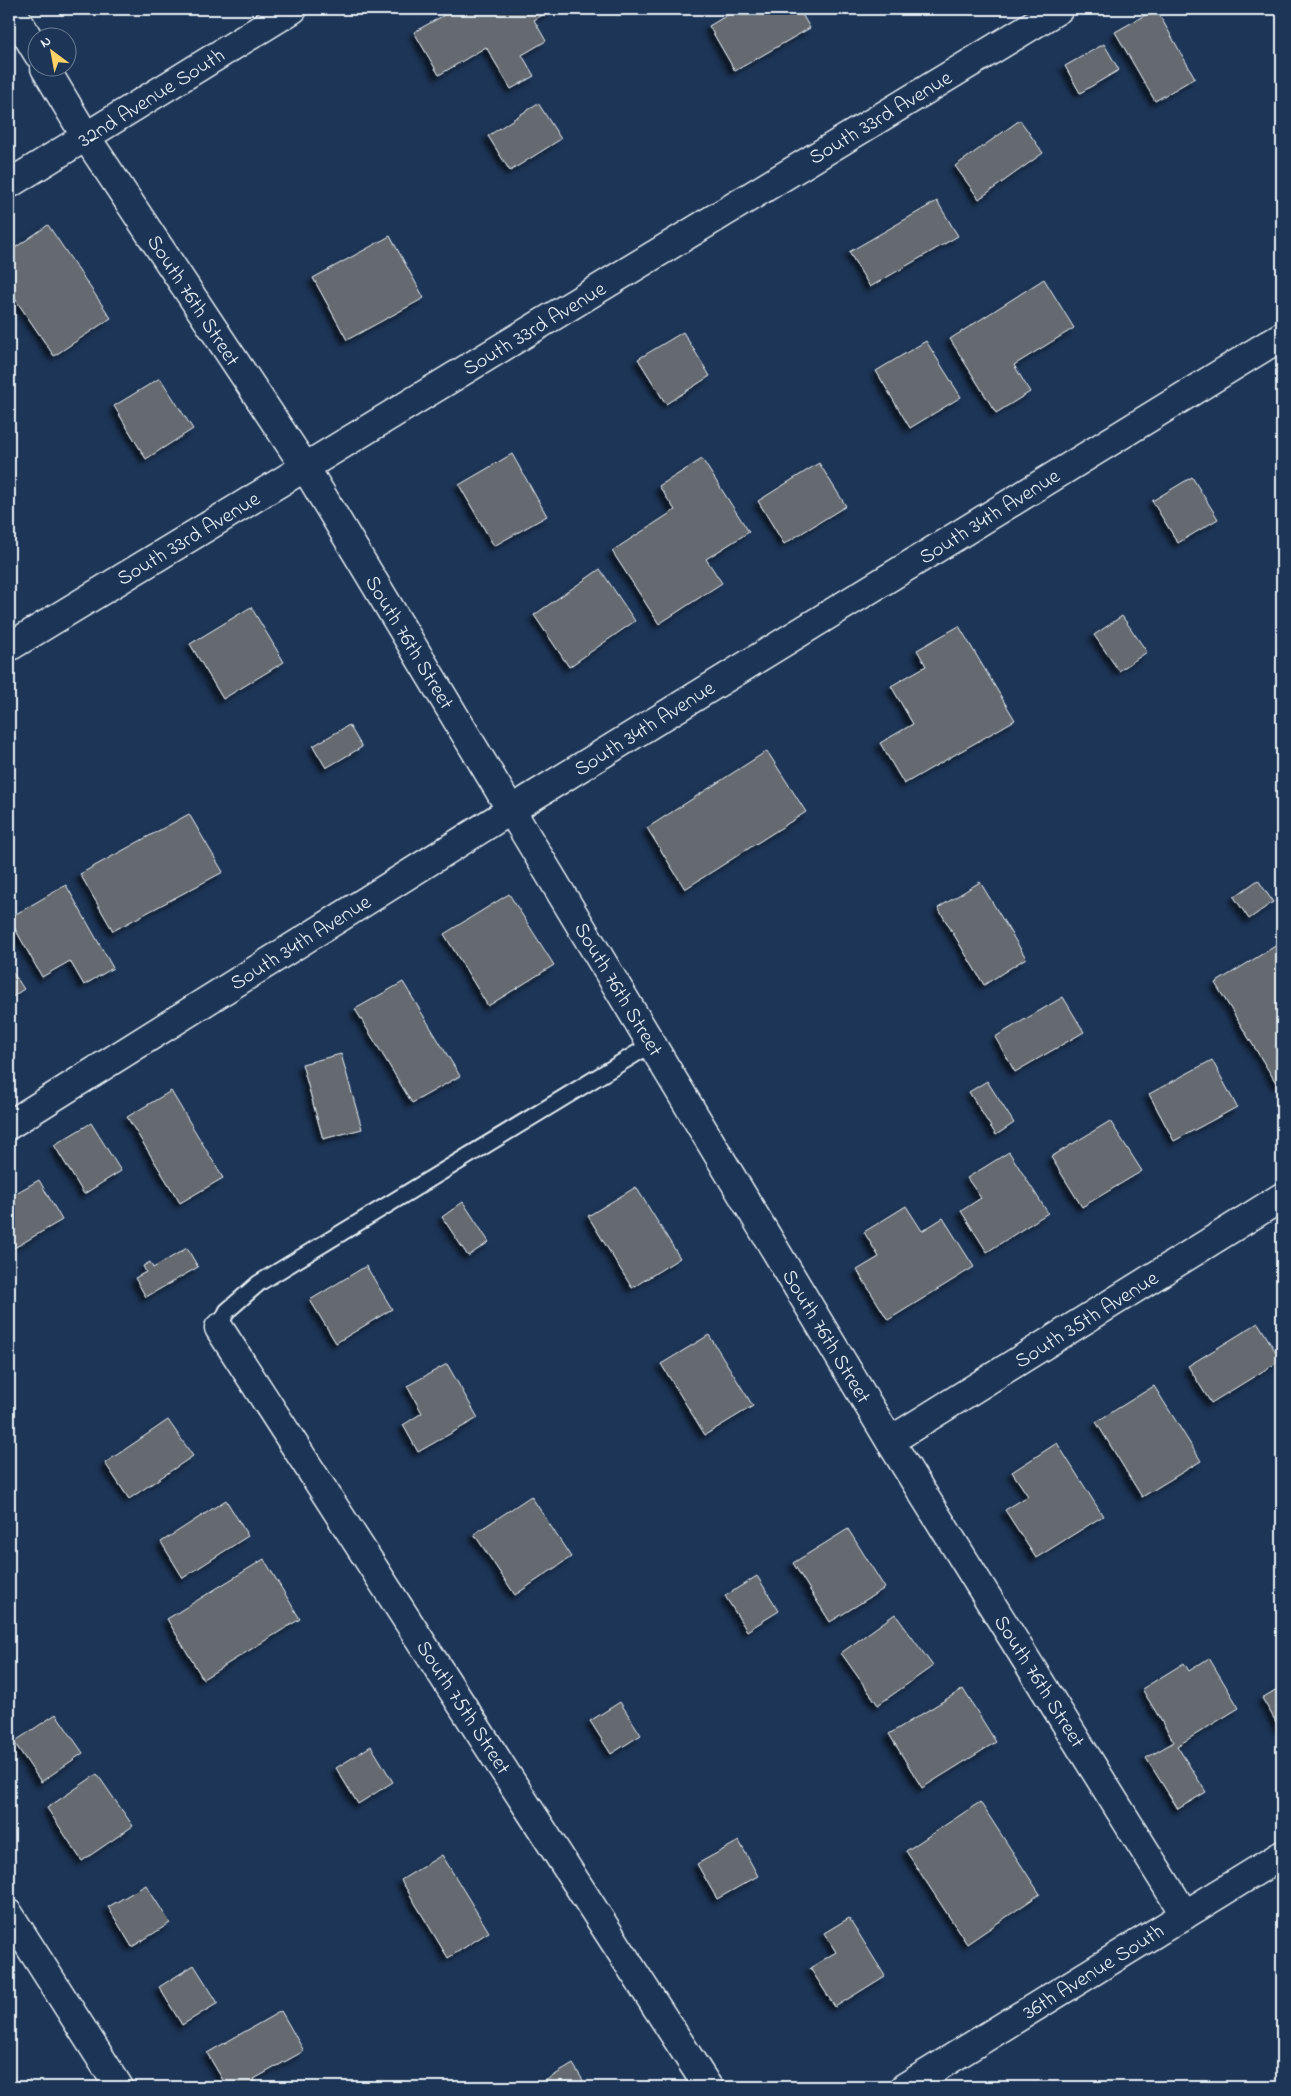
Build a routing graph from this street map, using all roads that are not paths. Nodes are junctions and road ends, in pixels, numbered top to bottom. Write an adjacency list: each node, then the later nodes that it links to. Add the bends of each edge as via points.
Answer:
1 (11, 9): 4 (street)
2 (294, 9): 6 (street, 32nd Avenue South)
3 (1058, 9): 9 (street, South 33rd Avenue)
4 (28, 37)
5 (51, 78): 6 (street, South 76th Street)
6 (86, 137): 7 (street, 32nd Avenue South); 9 (street, South 76th Street)
7 (9, 184)
8 (1282, 336): 11 (street, South 34th Avenue)
9 (305, 467): 10 (street, South 33rd Avenue); 11 (street, South 76th Street)
10 (9, 647)
11 (511, 810): 12 (street, South 76th Street); 13 (street, South 34th Avenue)
12 (652, 1044): 15 (lane, via 259,1282 227,1311); 16 (street, South 76th Street)
13 (9, 1125)
14 (1282, 1197): 16 (street, South 35th Avenue)
15 (219, 1328): 21 (street, South 75th Street)
16 (890, 1440): 19 (street, South 76th Street)
17 (1282, 1855): 19 (street, 36th Avenue South)
18 (9, 1914): 20 (street)
19 (1185, 1915): 22 (street, 36th Avenue South)
20 (119, 2087)
21 (708, 2087)
22 (904, 2087)

